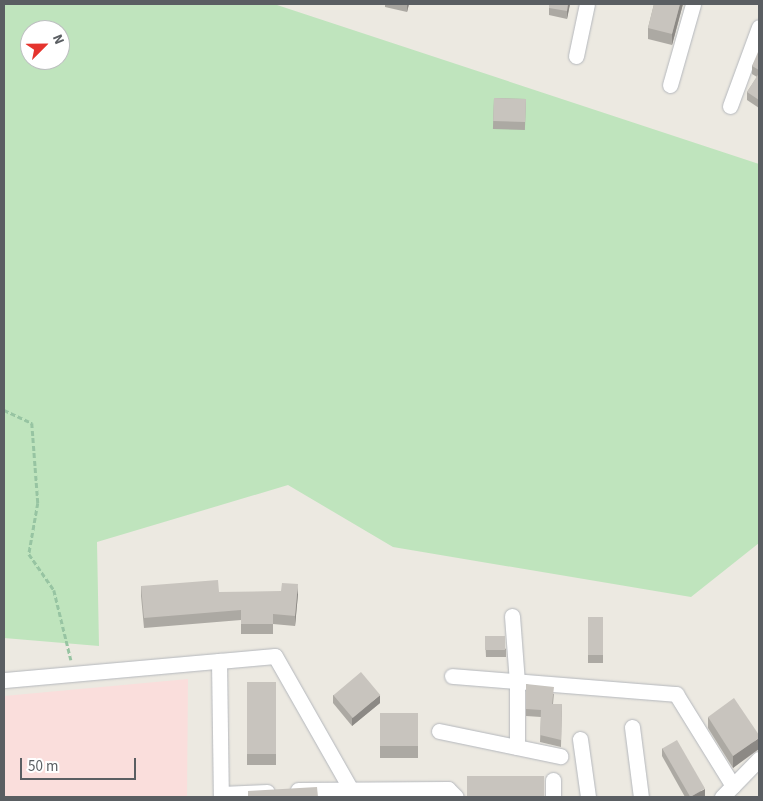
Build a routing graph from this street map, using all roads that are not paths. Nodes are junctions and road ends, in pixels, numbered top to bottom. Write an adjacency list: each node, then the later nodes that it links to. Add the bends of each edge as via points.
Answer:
1 (587, 4): 4 (street)
2 (693, 4): 5 (street)
3 (759, 27): 6 (street)
4 (576, 56)
5 (670, 85)
6 (730, 106)
7 (512, 616): 11 (street)
8 (219, 661): 10 (street); 20 (street, via 275,656); 21 (street)
9 (452, 676): 11 (street)
10 (4, 680)
11 (517, 683): 15 (street); 19 (street, via 676,694)
12 (632, 727): 25 (street)
13 (439, 731): 15 (street)
14 (580, 739): 24 (street)
15 (517, 747): 16 (street)
16 (560, 756)
17 (759, 759): 19 (street)
18 (553, 780): 23 (street)
19 (733, 786): 26 (street)
20 (349, 793): 21 (street); 22 (street, via 448,789)
21 (221, 796)
22 (456, 797)
23 (553, 797)
24 (588, 797)
25 (641, 797)
26 (722, 797)

